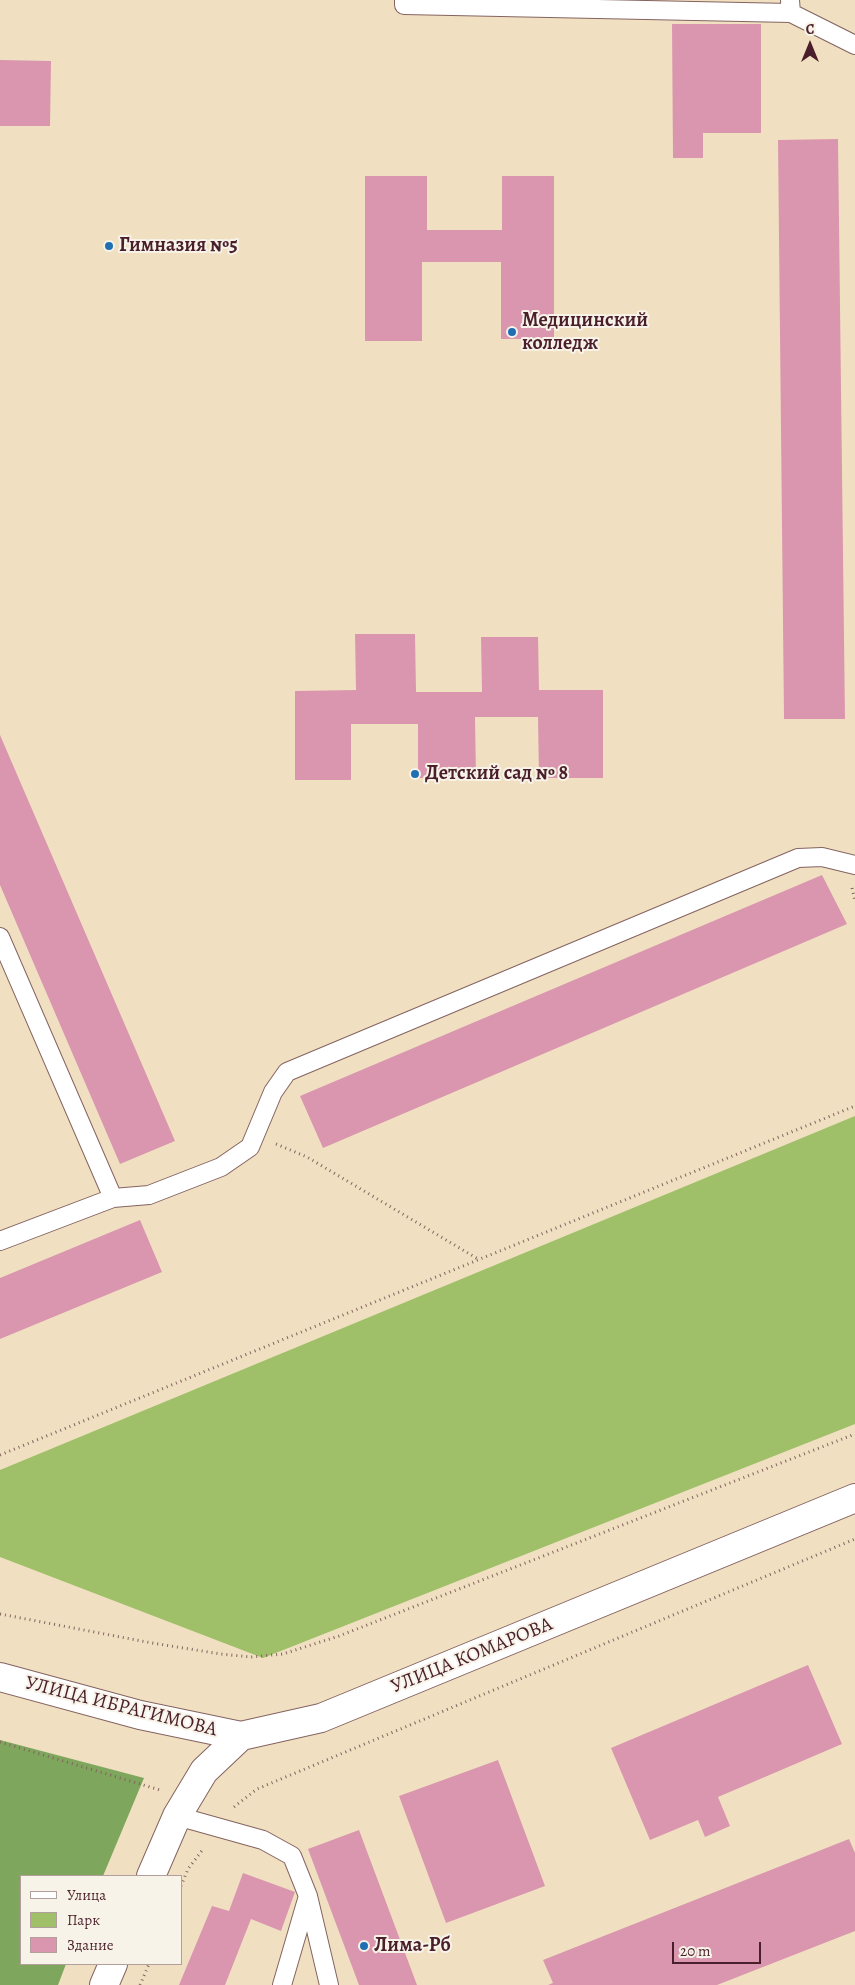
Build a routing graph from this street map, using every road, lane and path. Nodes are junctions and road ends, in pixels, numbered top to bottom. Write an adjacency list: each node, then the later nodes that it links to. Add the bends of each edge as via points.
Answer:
1 (404, 0): 2 (lane, via 404,5)
2 (590, 4): 3 (lane)
3 (790, 6): 4 (lane)
4 (855, 45)
5 (855, 865): 8 (lane, via 822,857 798,858 287,1072 273,1092)
6 (0, 937): 9 (lane)
7 (855, 1106): 11 (path)
8 (255, 1135): 9 (lane, via 250,1146 222,1167 149,1195); 11 (path, via 307,1157)
9 (113, 1198): 10 (lane)
10 (0, 1241)
11 (478, 1260): 13 (path)
12 (855, 1434): 16 (path, via 339,1636 283,1654 251,1657 222,1654)
13 (0, 1454)
14 (855, 1498): 18 (main road, УЛИЦА КОМАРОВА, via 321,1718)
15 (855, 1540): 21 (path, via 257,1789 232,1809)
16 (0, 1614)
17 (0, 1677): 18 (main road, УЛИЦА ИБРАГИМОВА, via 140,1715)
18 (241, 1736): 20 (main road, via 204,1771)
19 (0, 1742): 20 (path)
20 (182, 1807): 21 (lane); 22 (main road)
21 (218, 1828): 23 (path, via 188,1869); 24 (lane, via 263,1840 292,1856)
22 (151, 1875)
23 (182, 1884)
24 (308, 1896): 29 (lane); 30 (lane)
25 (113, 1965): 27 (main road)
26 (149, 1965): 28 (path)
27 (104, 1985)
28 (140, 1985)
29 (282, 1985)
30 (329, 1985)

